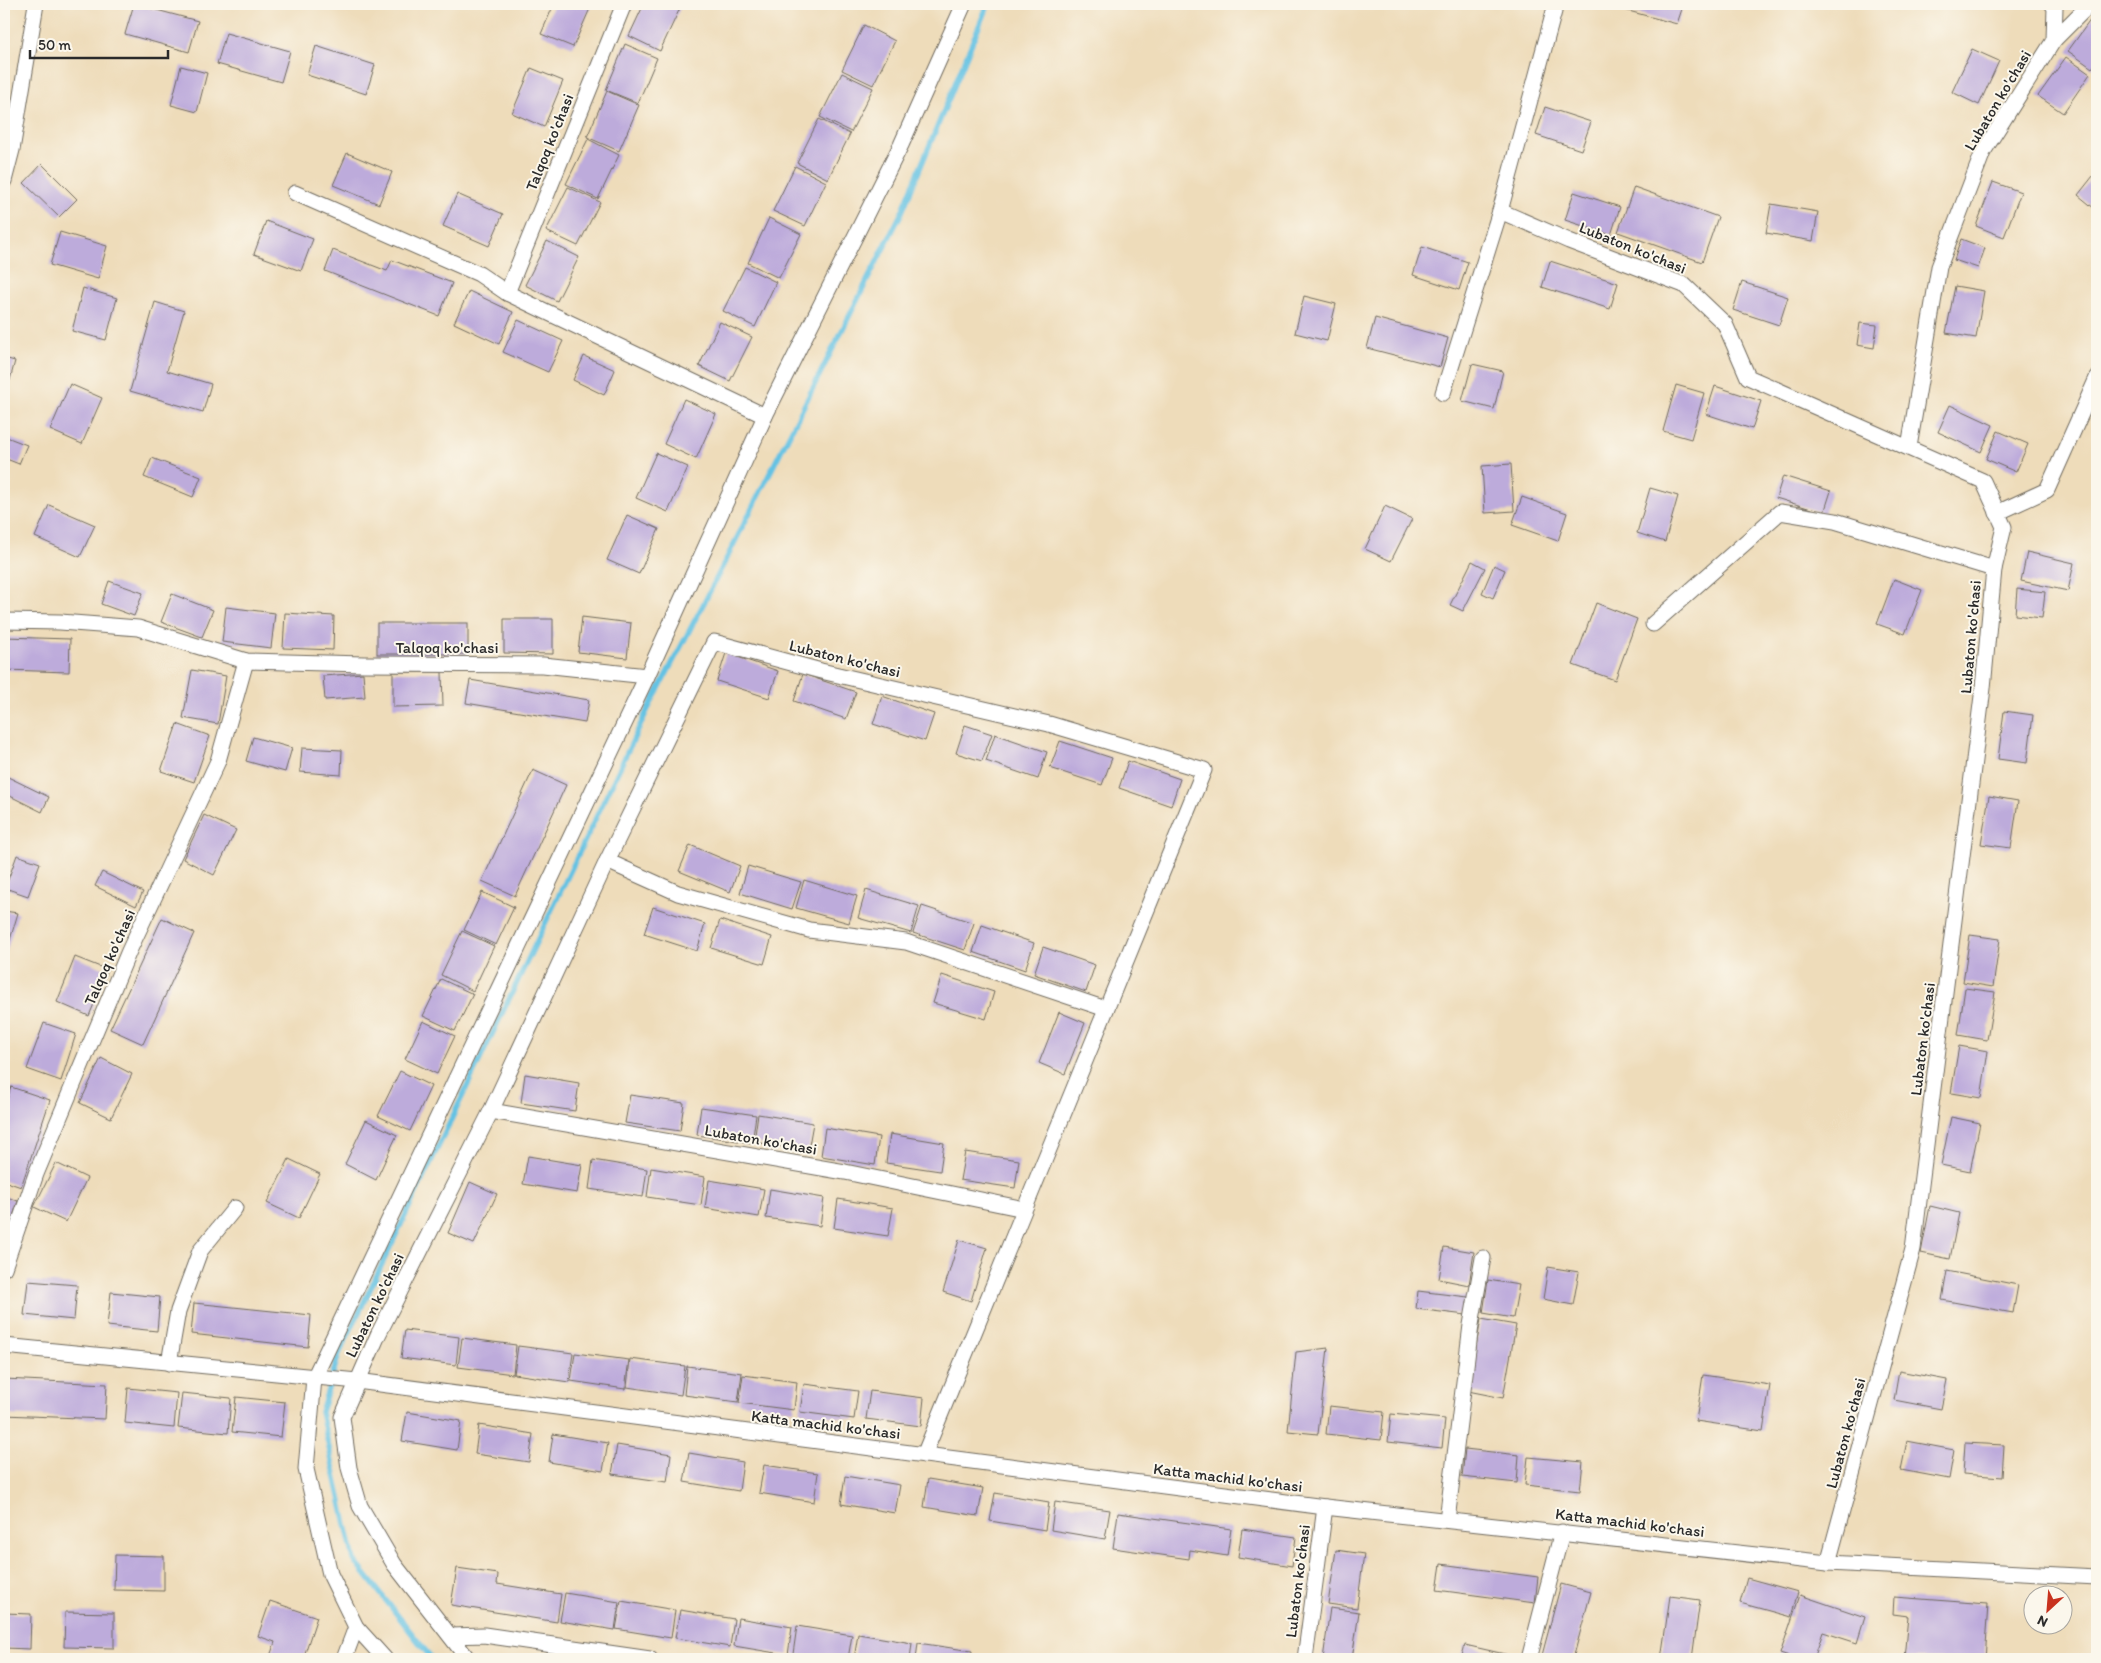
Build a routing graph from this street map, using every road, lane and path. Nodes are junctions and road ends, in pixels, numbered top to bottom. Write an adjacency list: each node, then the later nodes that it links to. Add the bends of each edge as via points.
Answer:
1 (36, 4): 8 (street)
2 (624, 4): 12 (street, Talqoq ko'chasi)
3 (964, 4): 15 (street, via 901,145)
4 (1556, 4): 11 (street)
5 (2052, 4): 7 (street, via 2055,7)
6 (2090, 4): 7 (street, Lubaton ko'chasi)
7 (2054, 40): 16 (street, Lubaton ko'chasi, via 1982,152 1939,266)
8 (8, 149): 9 (street)
9 (4, 181)
10 (295, 193): 12 (street, via 479,274)
11 (1500, 211): 14 (street); 16 (street, Lubaton ko'chasi, via 1684,284 1725,324 1748,377)
12 (507, 293): 15 (street)
13 (2097, 378): 17 (street, via 2047,490)
14 (1443, 393)
15 (765, 416): 22 (street)
16 (1909, 448): 17 (street, Lubaton ko'chasi, via 1983,481)
17 (1997, 512): 18 (street, Lubaton ko'chasi, via 2004,527)
18 (1994, 569): 20 (street, via 1835,521 1780,512); 38 (street, Lubaton ko'chasi, via 1983,688 1914,1249)
19 (4, 620): 21 (street, Talqoq ko'chasi, via 138,628)
20 (1653, 624)
21 (246, 661): 22 (street, Talqoq ko'chasi, via 543,665); 29 (street, Talqoq ko'chasi, via 218,762 129,951 36,1174)
22 (647, 676): 32 (street)
23 (607, 861): 24 (street, via 678,892 809,930 906,942); 24 (street, Lubaton ko'chasi, via 714,642 1049,724 1204,770); 25 (street, Lubaton ko'chasi)
24 (1106, 1009): 27 (street)
25 (491, 1111): 27 (street, Lubaton ko'chasi, via 845,1172); 33 (street, Lubaton ko'chasi)
26 (235, 1208): 31 (street, via 200,1250 178,1311)
27 (1024, 1209): 34 (street)
28 (1483, 1258): 36 (street, via 1471,1325)
29 (4, 1268)
30 (4, 1346): 31 (street, Katta machid ko'chasi)
31 (169, 1363): 32 (street, Katta machid ko'chasi)
32 (314, 1378): 33 (street, Katta machid ko'chasi); 40 (street, via 306,1469 330,1574)
33 (356, 1381): 34 (street, Katta machid ko'chasi); 41 (street, Lubaton ko'chasi, via 342,1417 349,1468 360,1506 394,1564)
34 (924, 1455): 35 (street, Katta machid ko'chasi)
35 (1324, 1507): 36 (street, Katta machid ko'chasi); 46 (street, Lubaton ko'chasi)
36 (1447, 1520): 37 (street, Katta machid ko'chasi)
37 (1562, 1532): 38 (street, Katta machid ko'chasi); 47 (street)
38 (1828, 1563): 39 (street, Katta machid ko'chasi)
39 (2097, 1577)
40 (356, 1627): 42 (street); 43 (street)
41 (451, 1636): 44 (street, Lubaton ko'chasi); 45 (street, via 484,1635)
42 (344, 1659)
43 (385, 1659)
44 (468, 1659)
45 (650, 1659)
46 (1305, 1659)
47 (1529, 1659)

